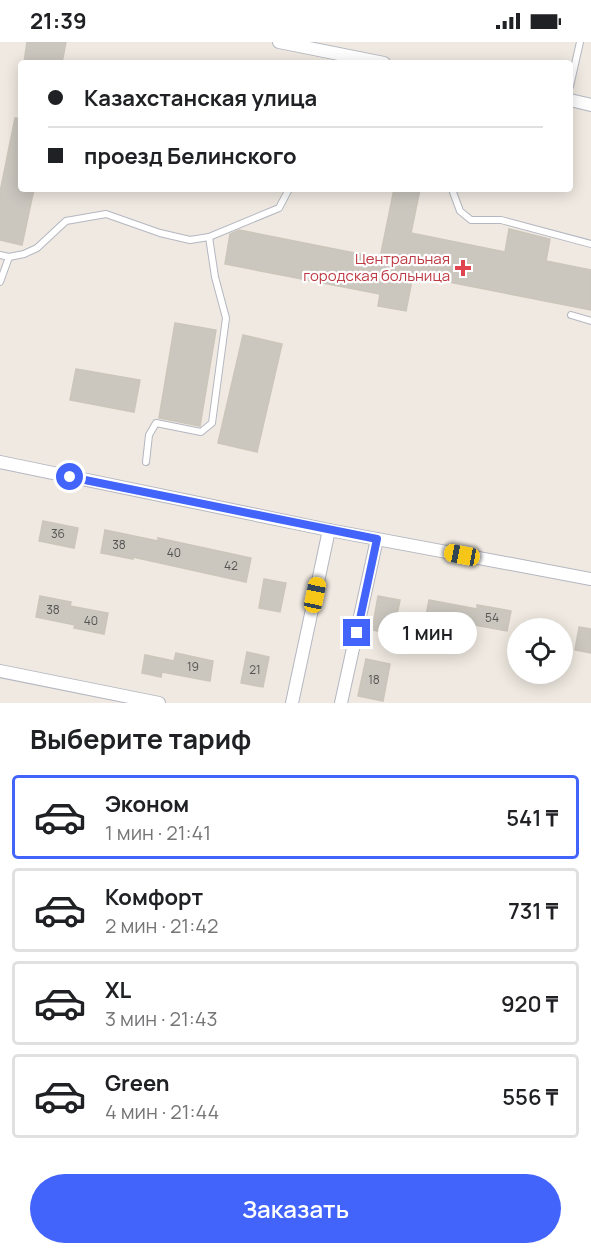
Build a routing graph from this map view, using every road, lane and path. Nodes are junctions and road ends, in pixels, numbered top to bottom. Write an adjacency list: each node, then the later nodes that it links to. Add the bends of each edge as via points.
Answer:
1 (279, 42): 3 (street)
2 (580, 42): 4 (lane)
3 (361, 60)
4 (573, 73)
5 (573, 101): 6 (street)
6 (591, 105)
7 (287, 192): 9 (lane, via 279,208)
8 (453, 192): 10 (lane, via 460,211 471,220 501,220)
9 (209, 237): 12 (lane, via 190,240 106,214 66,221 37,248); 17 (lane, via 226,318 212,423 201,432 156,423 149,435)
10 (591, 244)
11 (0, 255): 12 (lane)
12 (9, 257): 13 (lane)
13 (0, 282)
14 (571, 315): 15 (lane)
15 (591, 321)
16 (0, 462): 18 (street)
17 (146, 462)
18 (329, 530): 19 (street); 23 (street)
19 (377, 539): 20 (street); 24 (street)
20 (591, 579)
21 (0, 671): 22 (street)
22 (159, 703)
23 (292, 703)
24 (341, 703)

